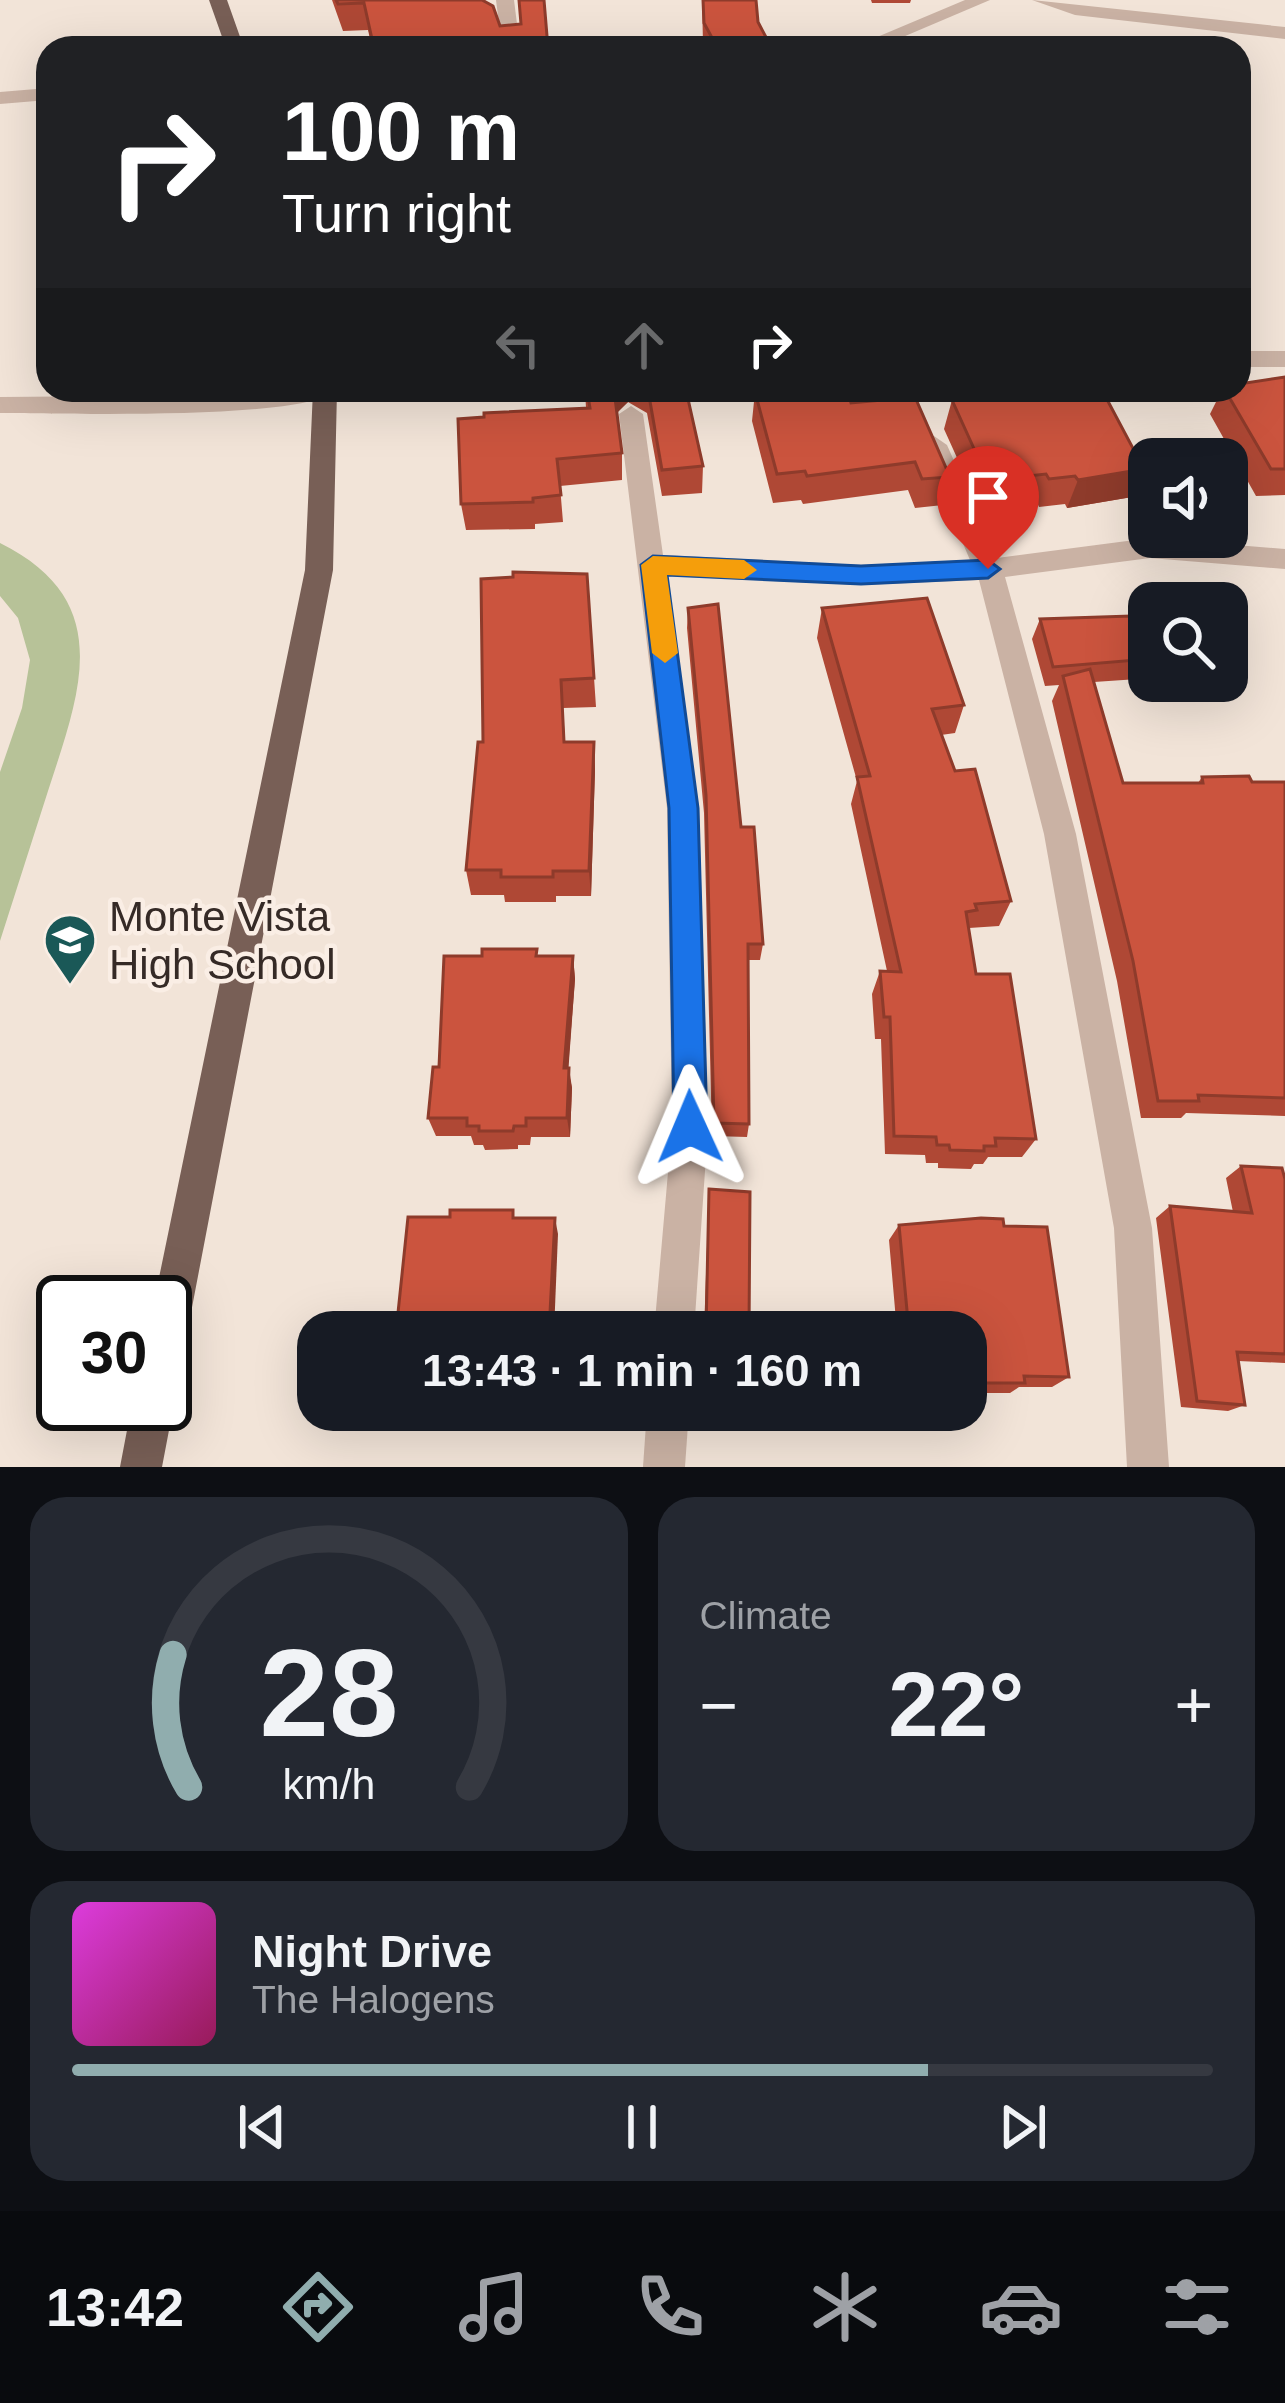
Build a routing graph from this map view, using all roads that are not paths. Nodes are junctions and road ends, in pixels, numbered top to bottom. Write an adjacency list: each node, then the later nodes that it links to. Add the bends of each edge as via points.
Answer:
1 (218, 0): 6 (main road)
2 (505, 0): 7 (street)
3 (981, 0): 8 (street)
4 (1041, 0): 5 (street)
5 (1285, 33)
6 (232, 36)
7 (510, 36)
8 (890, 36)
9 (36, 95): 10 (street)
10 (0, 98)
11 (1251, 359): 12 (street)
12 (1285, 359)
13 (246, 402): 15 (street)
14 (324, 402): 21 (main road, via 319,570)
15 (0, 405)
16 (631, 414): 19 (street)
17 (923, 419): 20 (street)
18 (1285, 559): 20 (street, via 1150,548)
19 (653, 565): 20 (street, via 861,575); 22 (street, via 683,808 690,1127)
20 (988, 569): 27 (street, via 1060,834 1133,1228)
21 (179, 1275)
22 (676, 1311)
23 (148, 1431): 25 (main road)
24 (667, 1431): 26 (street)
25 (141, 1467)
26 (664, 1467)
27 (1148, 1467)

